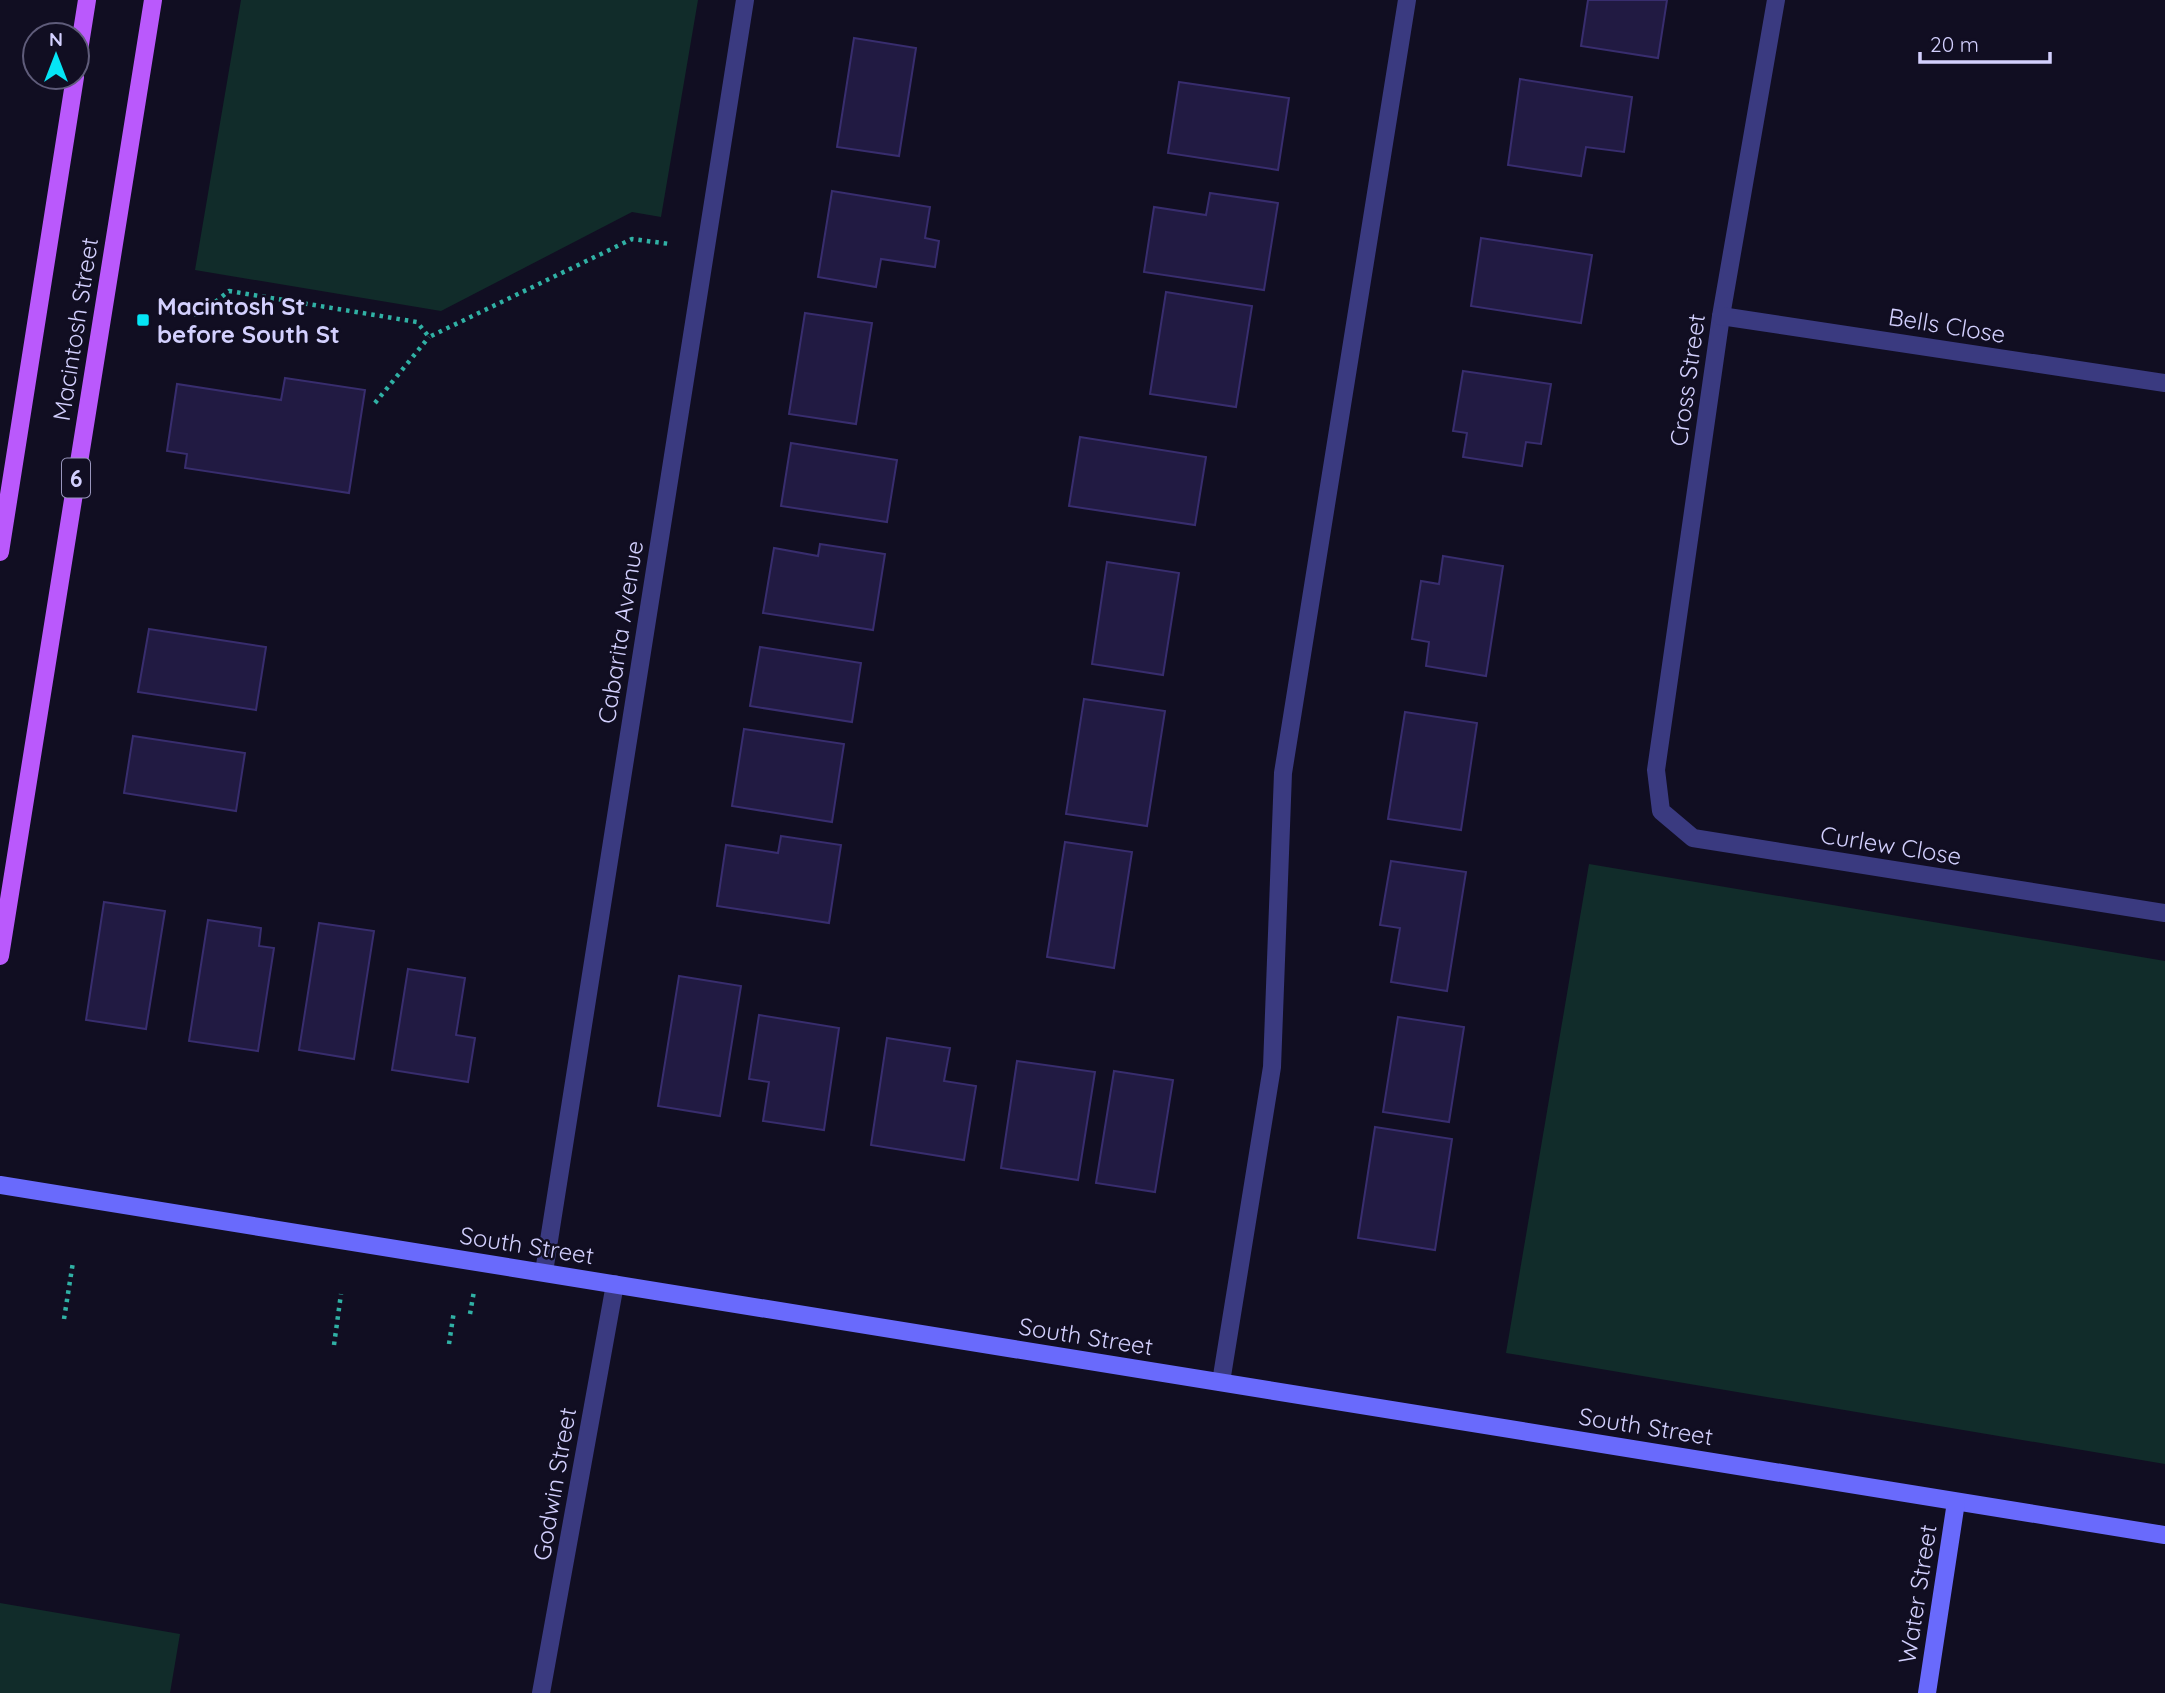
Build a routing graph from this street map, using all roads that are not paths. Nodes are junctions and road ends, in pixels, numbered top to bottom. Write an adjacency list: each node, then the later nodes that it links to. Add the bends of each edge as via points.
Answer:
1 (87, 0): 6 (main road)
2 (153, 0): 13 (main road, Macintosh Street / 6)
3 (745, 0): 15 (street, Cabarita Avenue)
4 (1407, 0): 17 (street, via 1283,773 1272,1066)
5 (1776, 0): 8 (street, Cross Street)
6 (84, 21)
7 (73, 91): 10 (main road, Macintosh Street)
8 (1721, 316): 9 (street, Bells Close); 11 (street, Cross Street)
9 (2165, 383)
10 (0, 552)
11 (1656, 769): 12 (street, Curlew Close, via 1661,811 1693,838)
12 (2165, 913)
13 (0, 957)
14 (0, 1185): 15 (street, South Street)
15 (544, 1272): 16 (street, South Street)
16 (615, 1284): 17 (street, South Street); 20 (street, Godwin Street)
17 (1221, 1382): 18 (street, South Street)
18 (1956, 1502): 19 (street, South Street); 21 (street, Water Street)
19 (2165, 1535)
20 (541, 1693)
21 (1927, 1693)

